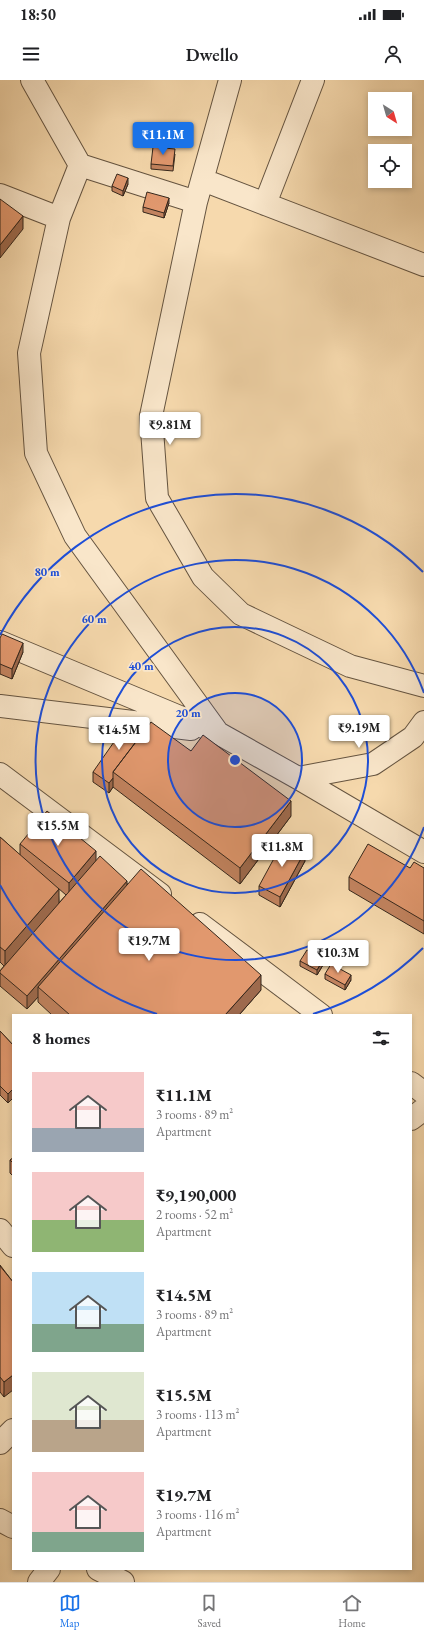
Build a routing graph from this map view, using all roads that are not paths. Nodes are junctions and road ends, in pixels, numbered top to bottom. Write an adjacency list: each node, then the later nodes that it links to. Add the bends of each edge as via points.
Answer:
1 (32, 80): 4 (street)
2 (230, 80): 5 (street)
3 (313, 80): 8 (street)
4 (80, 165): 7 (street); 9 (street)
5 (203, 180): 7 (street); 8 (street)
6 (0, 195): 9 (street)
7 (196, 202): 12 (street, via 151,416 157,498 203,577 241,614 350,666)
8 (265, 204): 10 (street)
9 (59, 218): 15 (street, via 29,353 36,453 75,536)
10 (424, 265)
11 (0, 642): 15 (street)
12 (424, 686)
13 (0, 706): 15 (street)
14 (424, 722): 17 (street, via 413,737 373,764)
15 (218, 733): 17 (street)
16 (0, 774): 19 (street)
17 (298, 778): 18 (street)
18 (424, 852)
19 (319, 1014)
20 (412, 1084): 21 (street)
21 (424, 1093)
22 (424, 1109): 23 (street)
23 (412, 1118)
24 (0, 1230): 25 (street)
25 (12, 1245)
26 (12, 1431): 27 (street)
27 (0, 1443)
28 (0, 1520): 29 (street)
29 (12, 1526)
30 (48, 1570): 32 (street)
31 (100, 1570): 33 (street)
32 (39, 1582)
33 (123, 1582)

